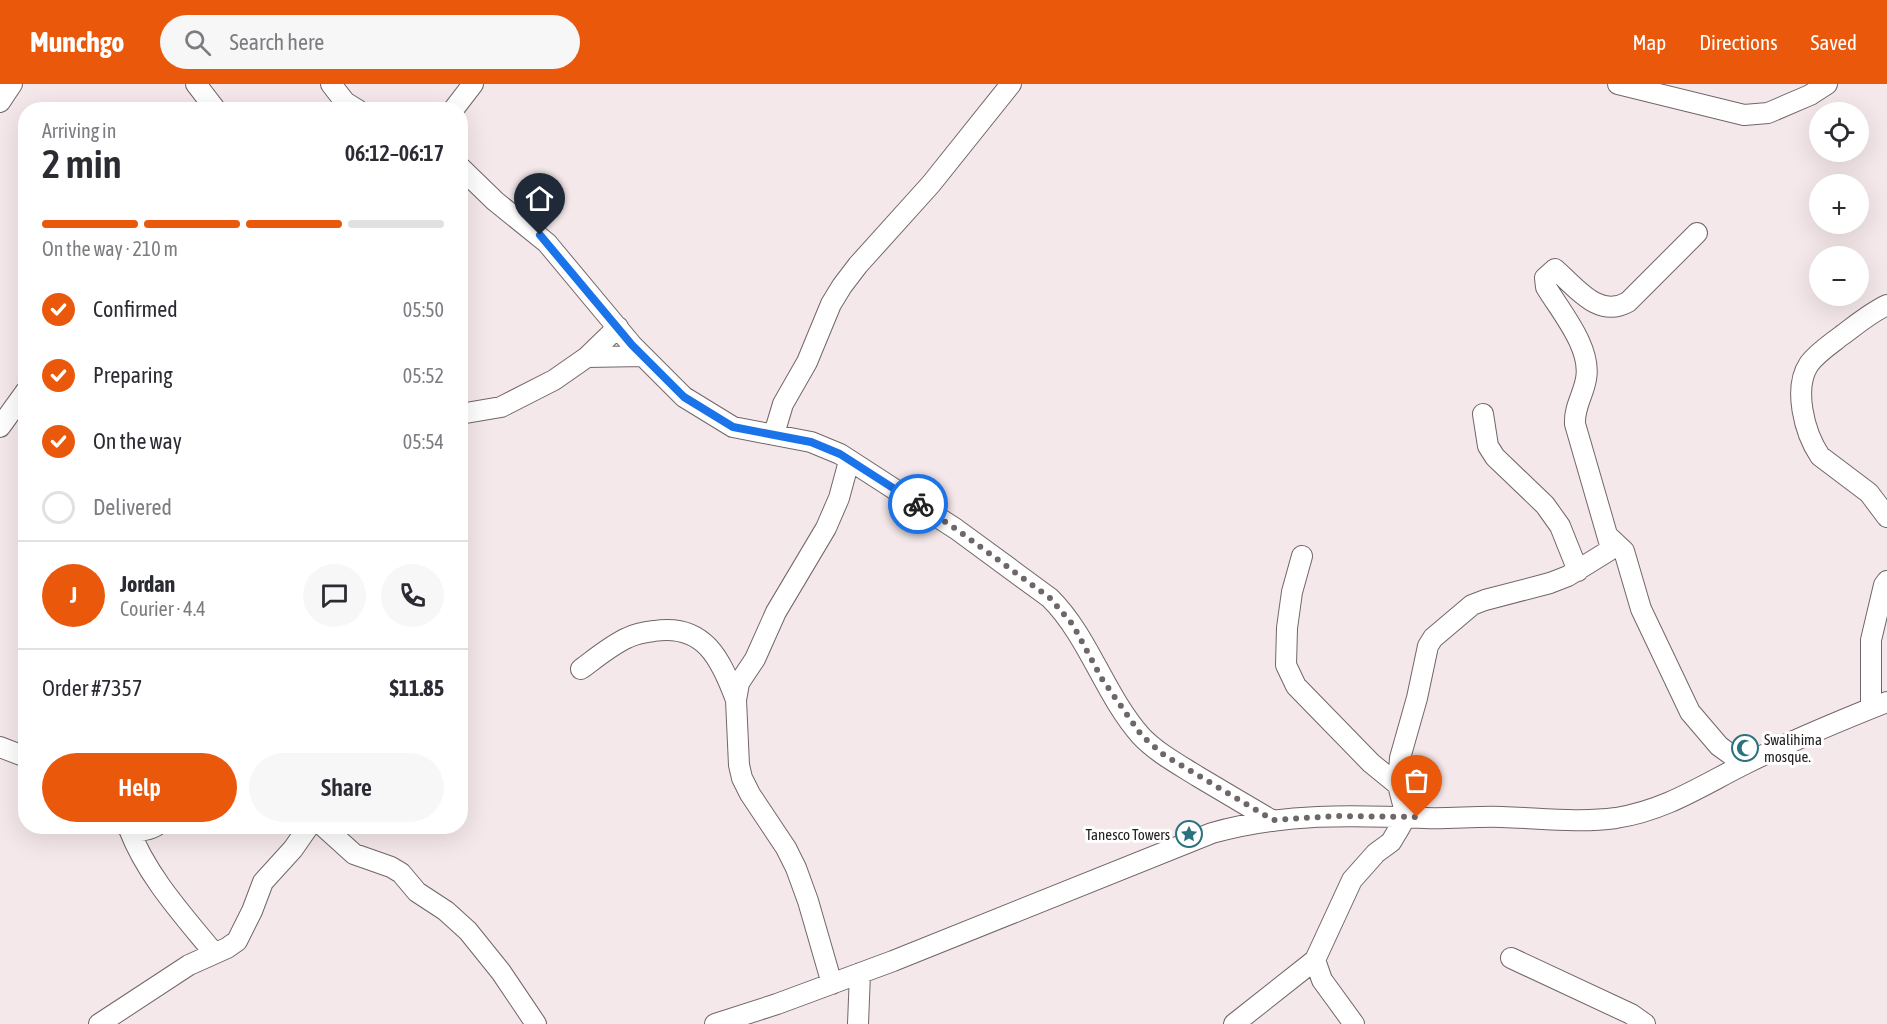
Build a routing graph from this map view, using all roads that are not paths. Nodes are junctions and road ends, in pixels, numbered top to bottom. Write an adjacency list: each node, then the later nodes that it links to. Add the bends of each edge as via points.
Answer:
1 (12, 84): 8 (street)
2 (196, 84): 9 (street)
3 (331, 84): 10 (street)
4 (473, 84): 11 (street)
5 (1011, 84): 22 (street, via 842,286 783,404)
6 (1618, 84): 7 (street, via 1744,115 1768,113)
7 (1827, 84)
8 (0, 102)
9 (210, 102)
10 (345, 102)
11 (459, 102)
12 (468, 175): 15 (street, via 547,243)
13 (1698, 233): 25 (street, via 1628,302 1618,307 1592,303 1555,269 1545,278 1546,287 1586,355 1586,380 1575,424)
14 (1887, 305): 24 (street, via 1812,360 1800,385 1814,447 1820,456 1869,493)
15 (618, 327): 16 (street); 17 (street)
16 (587, 357): 17 (street); 19 (street, via 510,403)
17 (643, 357): 22 (street, via 684,397 727,424 740,430)
18 (18, 412): 21 (street)
19 (468, 413)
20 (1483, 414): 27 (street, via 1488,446 1545,505 1560,526)
21 (0, 427)
22 (774, 434): 23 (street, via 811,442)
23 (849, 461): 30 (street, via 826,528 776,612 739,683); 37 (street, via 956,529 1050,598 1073,625 1102,679 1142,736 1172,760)
24 (1887, 517)
25 (1608, 536): 27 (street, via 1608,552); 34 (street, via 1623,551 1641,609 1689,712 1719,746)
26 (1302, 556): 35 (street, via 1287,628 1286,665 1290,676 1352,744)
27 (1578, 571): 35 (street, via 1472,605 1433,638 1400,758)
28 (1887, 581): 31 (street, via 1871,640)
29 (581, 669): 30 (street, via 613,645 637,634 664,629 683,631 700,639 712,651 724,668)
30 (736, 700): 45 (street, via 742,778 796,868)
31 (1879, 705): 34 (street)
32 (0, 747): 33 (street)
33 (18, 754)
34 (1744, 764): 36 (street, via 1682,798 1613,818)
35 (1398, 785): 36 (street)
36 (1406, 816): 37 (street); 43 (street, via 1391,842 1352,880)
37 (1273, 820): 44 (street, via 1212,833)
38 (131, 834): 41 (street, via 152,874)
39 (303, 834): 41 (street, via 263,882 237,940)
40 (332, 834): 48 (street, via 354,854 401,873 417,892 468,931)
41 (214, 953): 47 (street)
42 (1511, 958): 52 (street)
43 (1315, 960): 50 (street); 51 (street, via 1328,989)
44 (860, 973): 45 (street); 49 (street)
45 (832, 984): 46 (street)
46 (720, 1023)
47 (99, 1024)
48 (537, 1024)
49 (858, 1024)
50 (1234, 1024)
51 (1354, 1024)
52 (1645, 1024)

